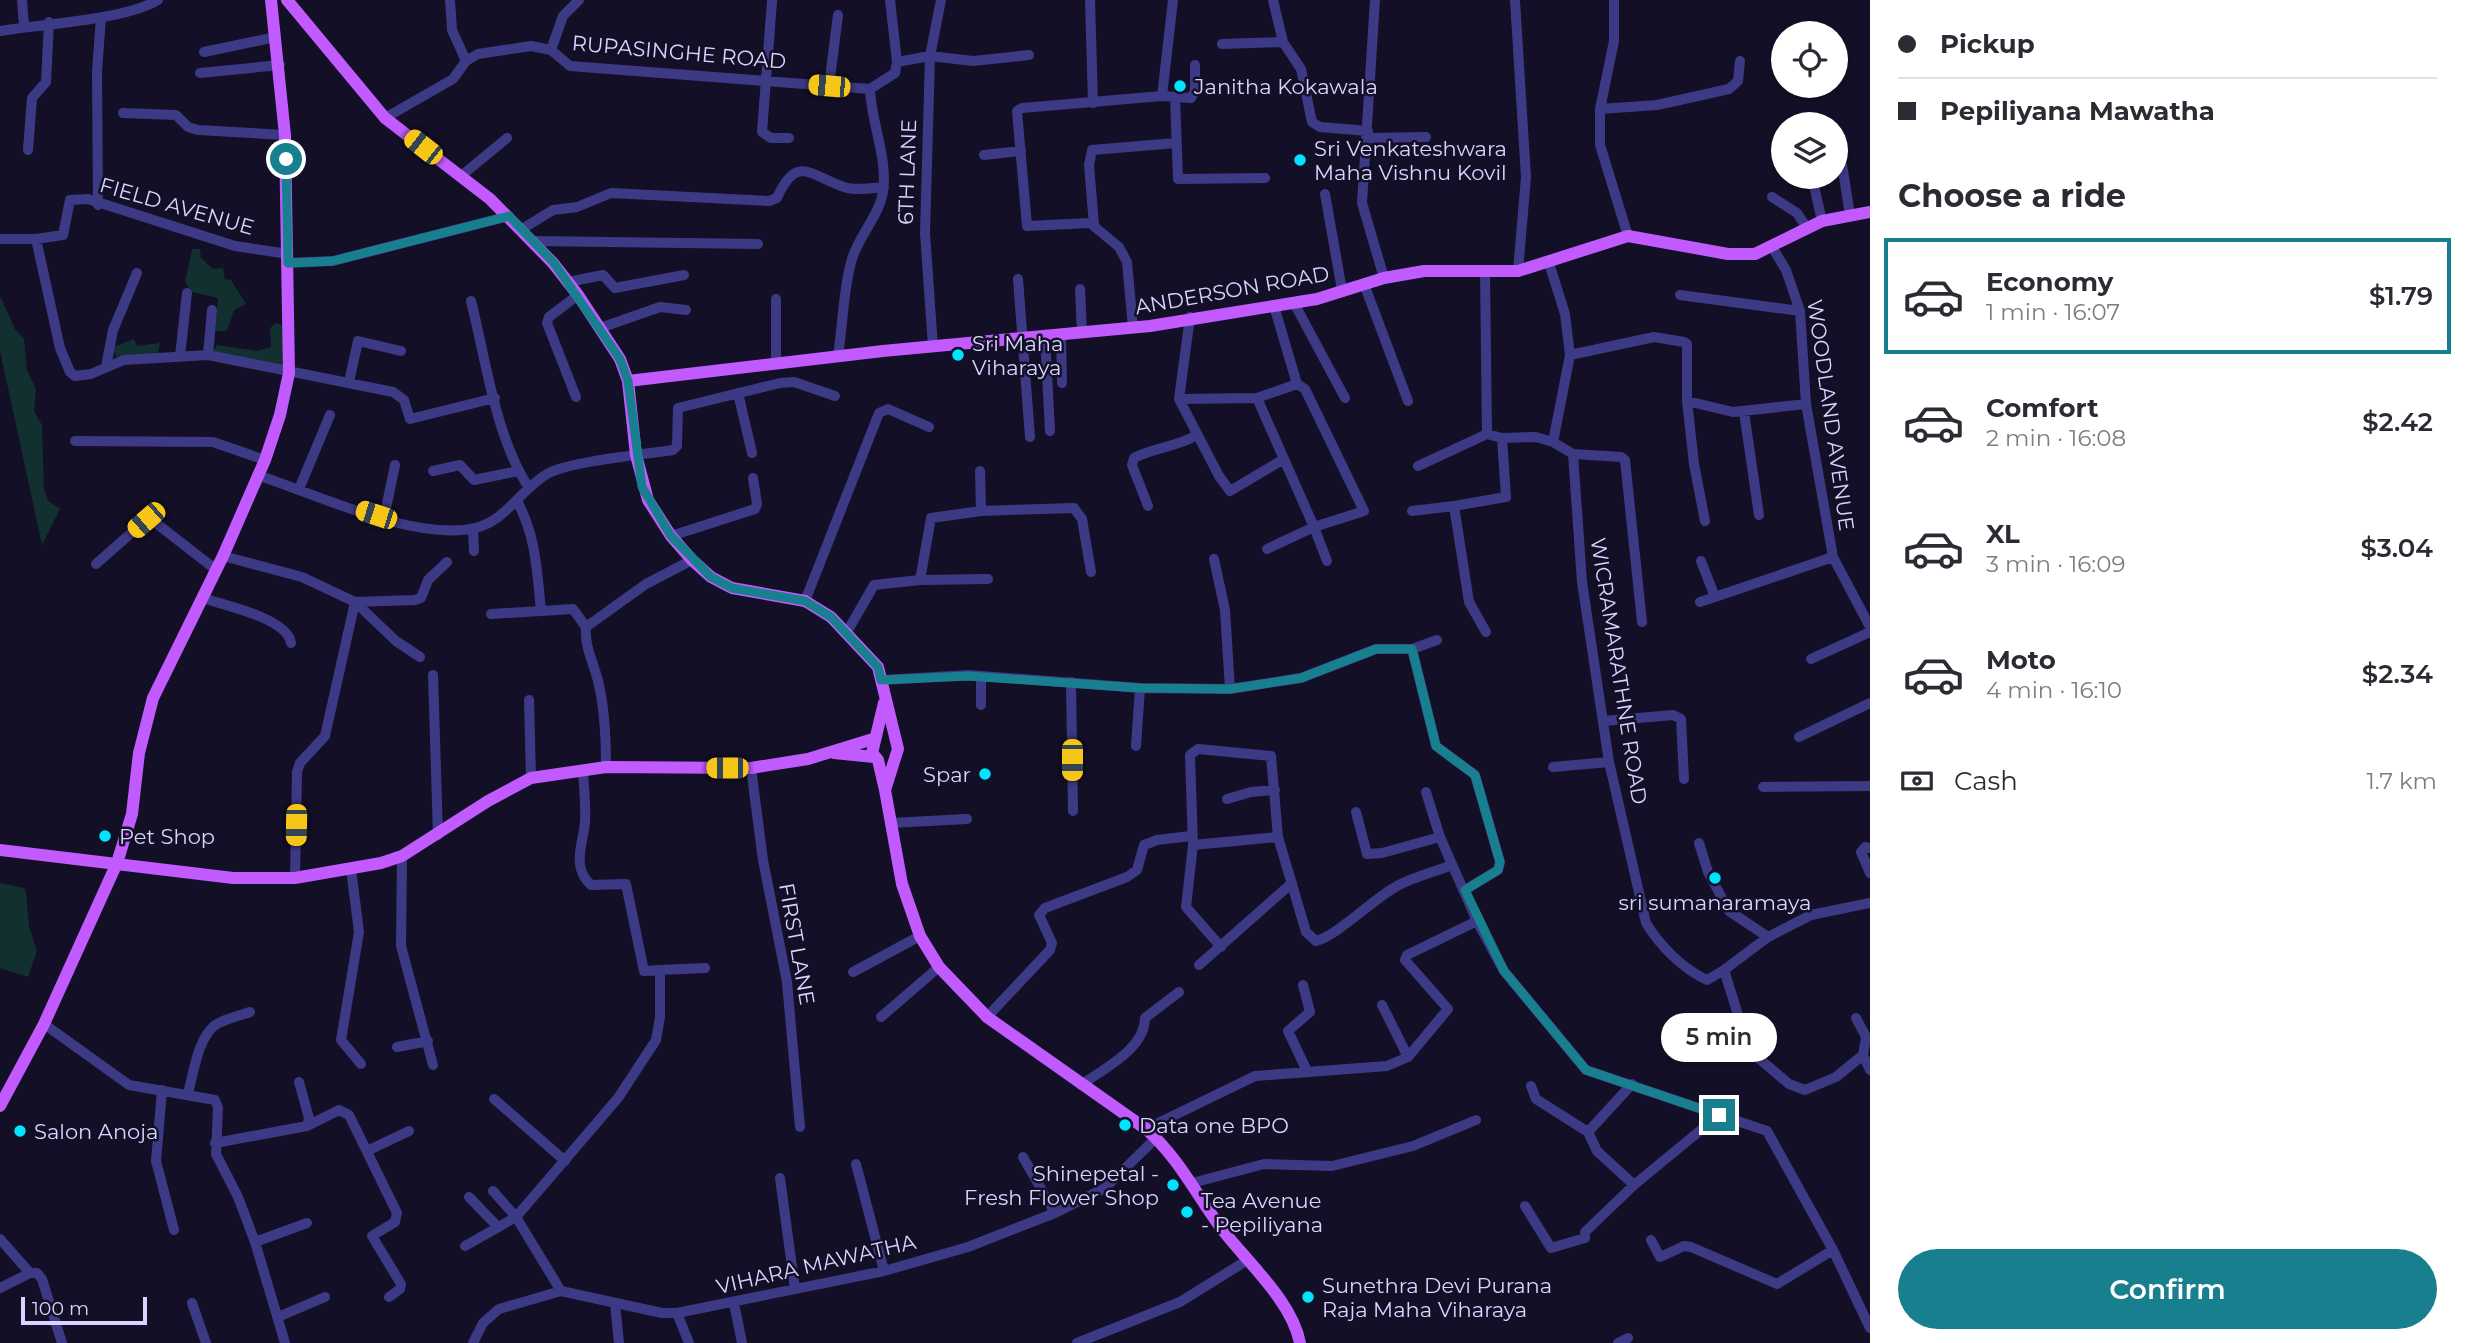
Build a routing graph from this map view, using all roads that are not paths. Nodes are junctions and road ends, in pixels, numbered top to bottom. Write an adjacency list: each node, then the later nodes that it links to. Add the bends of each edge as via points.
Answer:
1 (22, 0): 19 (street)
2 (158, 0): 17 (street, via 145,8)
3 (271, 0): 21 (main road)
4 (287, 0): 42 (main road)
5 (450, 0): 28 (street, via 452,30)
6 (579, 0): 24 (street, via 562,16)
7 (890, 0): 29 (street)
8 (940, 0): 27 (street, 6TH LANE)
9 (1090, 0): 39 (street)
10 (1173, 0): 37 (street)
11 (1273, 0): 22 (street)
12 (1375, 0): 43 (street)
13 (1515, 0): 76 (street, via 1526,177)
14 (1614, 0): 40 (street, via 1614,41)
15 (772, 1): 34 (street)
16 (838, 15): 35 (street)
17 (101, 17): 18 (street); 59 (street)
18 (49, 22): 19 (street); 49 (street, via 47,71 44,85 32,98)
19 (24, 27): 20 (street)
20 (0, 31)
21 (276, 37): 25 (street); 31 (main road)
22 (1283, 41): 23 (street); 43 (street, via 1301,69 1306,104 1316,127)
23 (1222, 44)
24 (551, 50): 28 (street, RUPASINGHE ROAD, via 515,47); 34 (street, RUPASINGHE ROAD, via 570,66)
25 (205, 52)
26 (1029, 55): 27 (street, via 972,61)
27 (930, 56): 29 (street); 102 (street, 6TH LANE, via 925,233)
28 (466, 61): 42 (street, RUPASINGHE ROAD, via 453,79)
29 (897, 61): 36 (street, via 895,73)
30 (1740, 61): 40 (street, via 1738,81 1729,89 1657,105)
31 (280, 65): 33 (street); 44 (main road)
32 (1195, 65): 38 (street, via 1191,98)
33 (200, 73)
34 (764, 80): 35 (street, RUPASINGHE ROAD); 47 (street, via 762,132 771,138)
35 (829, 86): 36 (street, RUPASINGHE ROAD)
36 (870, 89): 54 (street)
37 (1162, 96): 38 (street); 39 (street)
38 (1175, 97): 48 (street)
39 (1093, 103): 50 (street, via 1017,111)
40 (1600, 109): 67 (street, via 1600,145)
41 (123, 113): 44 (street, via 176,115 198,130)
42 (385, 118): 52 (main road)
43 (1368, 134): 45 (street); 79 (street, via 1363,211)
44 (285, 135): 73 (main road)
45 (1426, 137)
46 (507, 138): 52 (street)
47 (789, 138)
48 (1176, 144): 53 (street, via 1177,176 1182,181); 64 (street, via 1092,150)
49 (27, 150)
50 (1021, 151): 51 (street); 64 (street, via 1027,226)
51 (984, 155)
52 (461, 176): 62 (main road)
53 (1265, 178)
54 (884, 187): 66 (street, via 847,188 807,172 795,172 786,178 777,198 769,201 611,193 577,207 553,210); 107 (street, via 852,260)
55 (1815, 189): 63 (street)
56 (1846, 189): 61 (street)
57 (1325, 194): 84 (street)
58 (1772, 197): 65 (street, via 1797,213)
59 (98, 205): 69 (street, FIELD AVENUE, via 88,199 70,200 63,235); 73 (street, FIELD AVENUE)
60 (1870, 212): 61 (main road, ANDERSON ROAD)
61 (1850, 215): 63 (main road, ANDERSON ROAD)
62 (509, 216): 66 (main road); 73 (street, FIELD AVENUE, via 333,261)
63 (1822, 221): 65 (main road, ANDERSON ROAD)
64 (1094, 225): 96 (street, via 1119,247 1127,262)
65 (1807, 228): 72 (main road, ANDERSON ROAD)
66 (522, 229): 70 (main road)
67 (1629, 236): 72 (main road, ANDERSON ROAD, via 1728,254 1755,254); 74 (main road, ANDERSON ROAD)
68 (0, 239): 69 (street, FIELD AVENUE)
69 (36, 239): 109 (street, via 69,372 81,376)
70 (534, 241): 71 (street); 81 (main road)
71 (758, 244)
72 (1772, 247): 94 (street, WOODLAND AVENUE, via 1786,270)
73 (288, 259): 110 (main road)
74 (1549, 263): 76 (main road, ANDERSON ROAD); 105 (street, via 1565,314)
75 (1485, 271): 76 (main road, ANDERSON ROAD); 79 (main road, ANDERSON ROAD, via 1424,271); 129 (street)
76 (1518, 271)
77 (137, 273): 109 (street, via 113,330)
78 (684, 275): 81 (street, via 615,288 603,275)
79 (1384, 278): 82 (main road, ANDERSON ROAD)
80 (1018, 279): 101 (street)
81 (568, 282): 87 (main road)
82 (1364, 284): 84 (main road, ANDERSON ROAD); 122 (street)
83 (1080, 289): 98 (street)
84 (1342, 290): 90 (main road, ANDERSON ROAD)
85 (187, 293): 106 (street)
86 (1680, 295): 94 (street)
87 (578, 296): 97 (main road); 117 (street, via 547,323)
88 (776, 299): 108 (street)
89 (471, 301): 118 (street)
90 (1294, 303): 91 (main road, ANDERSON ROAD); 120 (street)
91 (1274, 306): 95 (main road, ANDERSON ROAD); 114 (street)
92 (212, 310): 104 (street)
93 (685, 310): 97 (street, via 660,307)
94 (1800, 311): 124 (street, WOODLAND AVENUE)
95 (1190, 317): 96 (main road, ANDERSON ROAD); 121 (street)
96 (1133, 327): 98 (main road, ANDERSON ROAD)
97 (600, 328): 111 (main road)
98 (1082, 333): 99 (main road, ANDERSON ROAD)
99 (1062, 335): 100 (main road, ANDERSON ROAD); 113 (street)
100 (1045, 336): 101 (main road, ANDERSON ROAD); 128 (street)
101 (1022, 337): 102 (main road, ANDERSON ROAD); 131 (street)
102 (933, 346): 107 (main road, ANDERSON ROAD)
103 (401, 351): 112 (street, via 358,341)
104 (208, 355): 106 (street); 110 (street)
105 (1570, 355): 123 (street, via 1654,337 1684,342 1688,344); 134 (street)
106 (180, 356): 109 (street, via 124,360)
107 (838, 356): 108 (main road, ANDERSON ROAD)
108 (776, 363): 111 (main road, ANDERSON ROAD)
109 (106, 368)
110 (289, 373): 112 (street); 139 (main road)
111 (628, 381): 137 (main road)
112 (349, 382): 118 (street, via 399,395 410,419)
113 (1062, 383)
114 (1301, 386): 119 (street); 157 (street, via 1364,511)
115 (738, 393): 116 (street, via 794,382); 135 (street); 137 (street, via 678,408 677,446)
116 (835, 396)
117 (576, 397)
118 (495, 398): 143 (street)
119 (1257, 398): 121 (street); 138 (street)
120 (1345, 398)
121 (1179, 399): 130 (street)
122 (1408, 401)
123 (1687, 401): 125 (street); 156 (street)
124 (1806, 404): 125 (street); 163 (street, WOODLAND AVENUE)
125 (1744, 412): 154 (street)
126 (330, 415): 148 (street)
127 (929, 428): 176 (street, via 888,409 879,413)
128 (1050, 431)
129 (1487, 434): 132 (street); 141 (street)
130 (1197, 435): 138 (street, via 1230,491); 150 (street, via 1179,446 1153,448 1134,458 1132,465)
131 (1030, 437)
132 (1502, 438): 134 (street, via 1535,437); 151 (street, via 1506,497)
133 (75, 441): 139 (street, via 213,442)
134 (1553, 442): 136 (street)
135 (752, 453)
136 (1573, 454): 181 (street, via 1625,460); 201 (street, WICRAMARATHNE ROAD, via 1582,582)
137 (636, 455): 147 (street, via 556,469); 159 (main road, via 648,500)
138 (1284, 459): 157 (street)
139 (265, 460): 145 (main road)
140 (395, 465): 155 (street)
141 (1418, 466)
142 (433, 471): 143 (street, via 460,465 474,480)
143 (518, 471): 147 (street)
144 (979, 471): 152 (street)
145 (257, 475): 148 (street); 162 (main road)
146 (753, 478): 159 (street, via 755,509)
147 (529, 488): 149 (street)
148 (299, 489): 155 (street)
149 (517, 500): 158 (street, via 500,517); 179 (street, via 529,523)
150 (1148, 506)
151 (1454, 506): 153 (street); 185 (street, via 1469,602)
152 (981, 511): 171 (street, via 1074,508 1082,519); 173 (street, via 931,518)
153 (1412, 511)
154 (1759, 515)
155 (384, 518): 158 (street, via 443,530)
156 (1706, 521)
157 (1314, 527): 160 (street); 166 (street)
158 (473, 529): 161 (street)
159 (671, 536): 165 (main road)
160 (1267, 549)
161 (474, 551)
162 (223, 556): 170 (main road); 177 (street, via 302,577)
163 (1833, 557): 174 (street); 183 (street, WOODLAND AVENUE)
164 (1214, 559): 196 (street, via 1226,610)
165 (692, 560): 176 (main road, via 732,588); 182 (street, via 646,584)
166 (1327, 561)
167 (1701, 561): 174 (street)
168 (447, 562): 177 (street, via 428,580 421,598)
169 (96, 564): 170 (street, via 146,520 152,520)
170 (215, 569): 175 (main road)
171 (1091, 572)
172 (988, 579): 173 (street)
173 (920, 580): 184 (street, via 874,585)
174 (1715, 597): 178 (street)
175 (203, 598): 187 (street, via 273,622 287,631); 233 (main road, via 153,698 139,753 132,814)
176 (805, 601): 184 (main road)
177 (355, 602): 189 (street); 237 (street, via 326,736 297,772)
178 (1700, 602)
179 (541, 611): 180 (street); 182 (street, via 573,610)
180 (491, 614)
181 (1642, 622)
182 (586, 627): 209 (street, via 606,729)
183 (1870, 629): 190 (street)
184 (847, 632): 193 (main road, via 878,667)
185 (1486, 632)
186 (1437, 640): 188 (street)
187 (291, 643)
188 (1412, 649): 196 (street, via 1376,649 1301,678); 239 (street, via 1436,746 1475,775 1500,862 1498,870)
189 (420, 657)
190 (1811, 659)
191 (433, 675): 225 (street)
192 (981, 677): 193 (street); 194 (street); 200 (street)
193 (881, 680): 197 (main road)
194 (1071, 682): 195 (street); 221 (street)
195 (1140, 688): 196 (street); 204 (street)
196 (1230, 689)
197 (884, 696): 203 (main road); 205 (main road)
198 (529, 700): 213 (street)
199 (1870, 703): 202 (street)
200 (981, 705)
201 (1604, 721): 208 (street, WICRAMARATHNE ROAD); 214 (street, via 1673,715 1681,719)
202 (1799, 737)
203 (875, 738): 205 (main road, via 893,738); 206 (main road); 207 (main road)
204 (1136, 746)
205 (896, 749): 207 (main road, via 893,760); 217 (main road)
206 (831, 752): 207 (main road); 211 (main road)
207 (876, 759): 217 (main road)
208 (1609, 762): 210 (street); 249 (street, WICRAMARATHNE ROAD, via 1646,923 1657,941 1698,976 1707,980)
209 (606, 767): 211 (main road); 212 (main road)
210 (1553, 767)
211 (751, 768): 278 (street, FIRST LANE, via 787,982)
212 (583, 772): 213 (main road); 248 (street, via 585,824 579,868 591,885 626,884 644,971)
213 (531, 778): 225 (main road)
214 (1685, 779)
215 (1870, 786): 216 (street)
216 (1763, 787)
217 (885, 790): 224 (main road)
218 (1275, 790): 220 (street); 226 (street); 228 (street, via 1273,763 1266,753 1192,751)
219 (1426, 792): 227 (street)
220 (1227, 799)
221 (1073, 811)
222 (1356, 812): 227 (street, via 1367,854)
223 (967, 819): 224 (street)
224 (890, 823): 242 (main road, via 902,884)
225 (438, 835): 232 (main road)
226 (1278, 836): 228 (street); 238 (street)
227 (1440, 837): 234 (street)
228 (1192, 841): 244 (street, via 1186,907); 256 (street, via 1157,839 1144,845 1137,870 1127,877 1045,908 1039,915 1052,943 1050,950)
229 (1699, 843): 243 (street, via 1707,872 1729,911)
230 (1867, 848): 236 (street, via 1861,852)
231 (0, 850): 233 (main road)
232 (402, 856): 235 (main road); 259 (street, via 401,946)
233 (117, 863): 237 (main road, via 233,878); 258 (main road)
234 (1452, 865): 238 (street, via 1398,886 1327,938 1316,941 1306,932); 239 (street)
235 (351, 869): 237 (main road); 263 (street, via 359,932 341,1040)
236 (1870, 873)
237 (295, 878)
238 (1292, 883): 244 (street)
239 (1465, 890): 241 (street)
240 (1870, 903): 243 (street, via 1811,915)
241 (1477, 921): 262 (street, via 1407,955 1405,960 1448,1009); 268 (street, via 1504,971 1586,1070)
242 (920, 936): 246 (main road); 250 (street)
243 (1768, 937): 249 (street)
244 (1221, 947): 245 (street)
245 (1199, 965)
246 (939, 967): 255 (street); 256 (main road)
247 (705, 968): 248 (street)
248 (660, 970): 285 (street, via 656,1040 618,1098)
249 (1724, 970): 261 (street, via 1749,1050 1789,1084 1805,1090 1836,1076)
250 (853, 972)
251 (1303, 985): 266 (street, via 1310,1012 1288,1031)
252 (1179, 992): 269 (street, via 1145,1018 1145,1029 1135,1044)
253 (1382, 1005): 262 (street)
254 (250, 1012): 272 (street, via 211,1030 201,1046)
255 (881, 1017)
256 (987, 1017): 269 (main road)
257 (1856, 1018): 261 (street, via 1866,1037)
258 (44, 1024): 271 (street, via 117,1079); 274 (main road)
259 (428, 1041): 260 (street); 264 (street)
260 (397, 1047)
261 (1863, 1055): 265 (street)
262 (1408, 1057): 266 (street, VIHARA MAWATHA, via 1387,1066)
263 (361, 1064)
264 (433, 1065)
265 (1870, 1069)
266 (1307, 1071): 281 (street, VIHARA MAWATHA, via 1255,1076)
267 (299, 1082): 277 (street)
268 (1632, 1084): 275 (street); 280 (street)
269 (1081, 1086): 281 (main road)
270 (1531, 1086): 280 (street, via 1536,1099)
271 (162, 1090): 272 (street); 297 (street, via 156,1161)
272 (188, 1093): 282 (street, via 215,1100 219,1108)
273 (494, 1099): 285 (street)
274 (0, 1106)
275 (1719, 1115): 289 (street); 302 (street, via 1768,1131)
276 (1476, 1120): 288 (street, via 1413,1146 1332,1166 1264,1164)
277 (307, 1126): 282 (street); 283 (street, via 339,1110 349,1115)
278 (800, 1127)
279 (409, 1131): 283 (street)
280 (1588, 1132): 289 (street, via 1597,1151)
281 (1151, 1134): 288 (main road, via 1170,1151); 293 (street, VIHARA MAWATHA, via 1105,1188)
282 (215, 1143): 300 (street, via 218,1161)
283 (367, 1151): 310 (street, via 397,1213 395,1222 372,1236 401,1284)
284 (1023, 1157): 293 (street)
285 (565, 1161): 294 (street)
286 (856, 1164): 304 (street)
287 (779, 1178): 307 (street)
288 (1192, 1183): 303 (main road)
289 (1634, 1185): 292 (street, via 1585,1232 1585,1238 1556,1249 1543,1238)
290 (493, 1191): 294 (street)
291 (469, 1197): 296 (street)
292 (1525, 1206)
293 (1055, 1213): 304 (street, VIHARA MAWATHA, via 968,1247)
294 (516, 1217): 296 (street); 308 (street)
295 (307, 1223): 300 (street)
296 (497, 1226): 301 (street)
297 (174, 1230)
298 (0, 1239): 305 (street)
299 (1651, 1240): 302 (street, via 1660,1257 1690,1247 1777,1284)
300 (255, 1242): 315 (street)
301 (465, 1246)
302 (1833, 1250): 316 (street)
303 (1246, 1261): 324 (street, via 1180,1303); 325 (main road, via 1281,1300)
304 (884, 1271): 307 (street, VIHARA MAWATHA)
305 (30, 1273): 306 (street); 317 (street, via 41,1279)
306 (0, 1288)
307 (795, 1289): 312 (street, VIHARA MAWATHA)
308 (561, 1291): 313 (street, VIHARA MAWATHA); 320 (street, VIHARA MAWATHA, via 499,1309 483,1323)
309 (325, 1297): 315 (street)
310 (388, 1297)
311 (192, 1303): 318 (street)
312 (734, 1303): 314 (street, VIHARA MAWATHA); 323 (street)
313 (615, 1304): 314 (street, VIHARA MAWATHA); 321 (street)
314 (677, 1313): 322 (street)
315 (278, 1317): 319 (street)
316 (1870, 1328)
317 (62, 1343)
318 (206, 1343)
319 (285, 1343)
320 (473, 1343)
321 (619, 1343)
322 (689, 1343)
323 (742, 1343)
324 (1077, 1343)
325 (1300, 1343)

